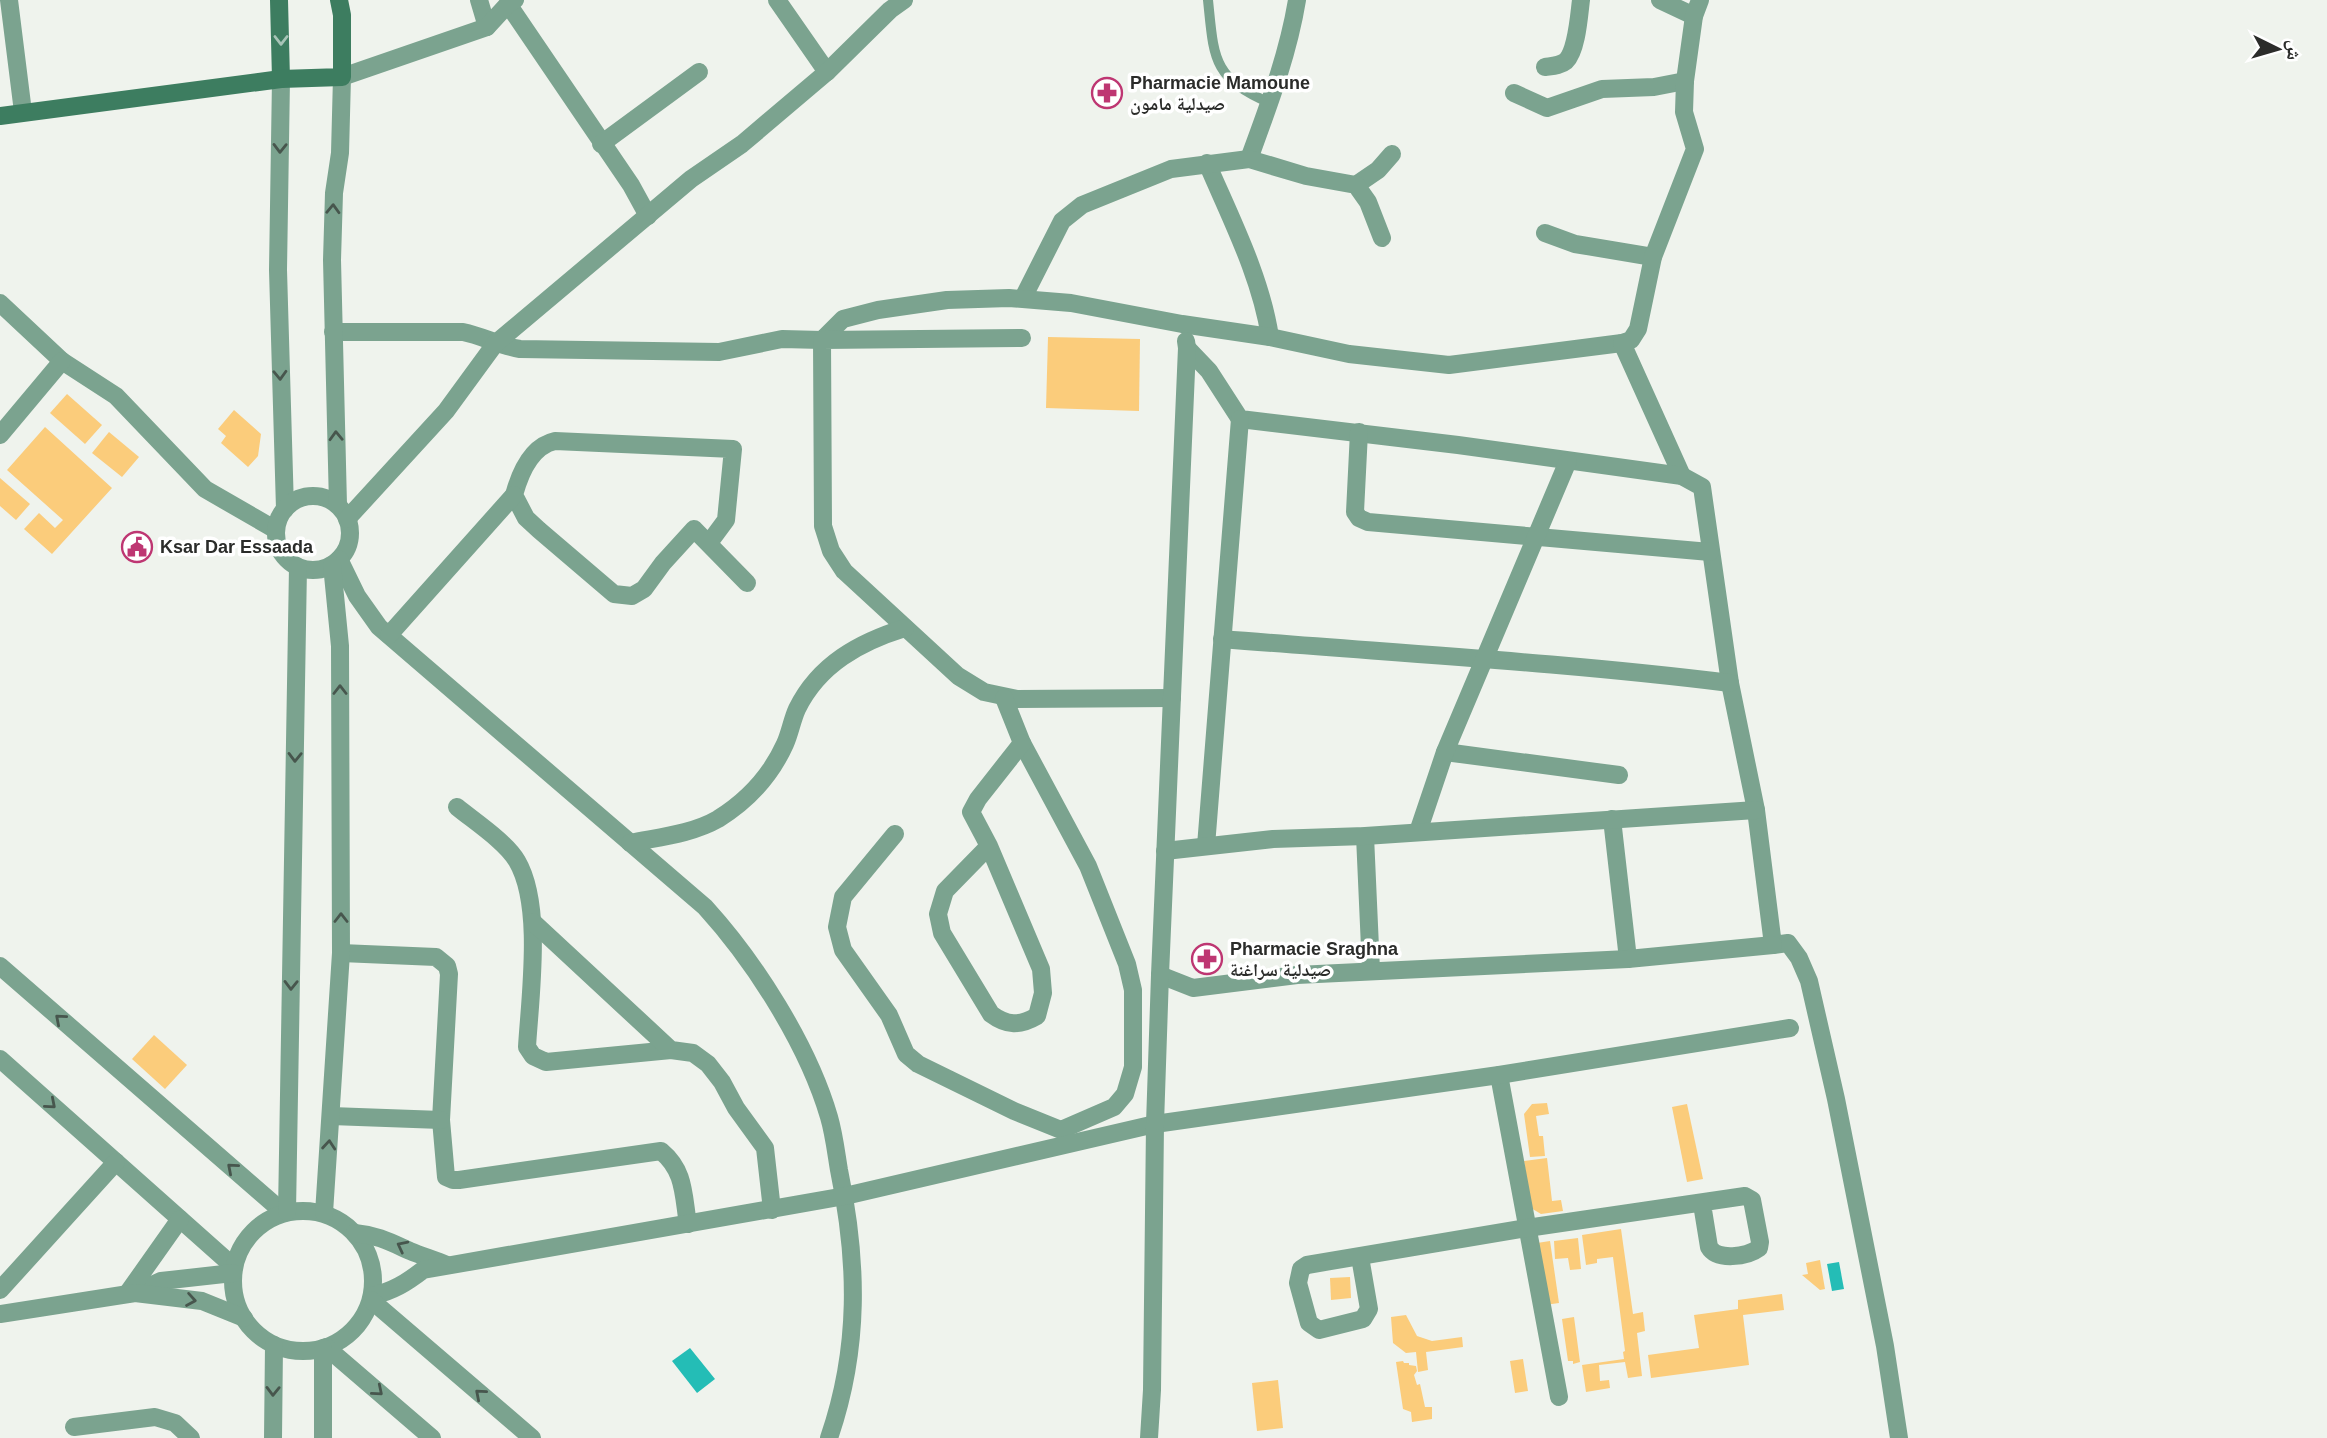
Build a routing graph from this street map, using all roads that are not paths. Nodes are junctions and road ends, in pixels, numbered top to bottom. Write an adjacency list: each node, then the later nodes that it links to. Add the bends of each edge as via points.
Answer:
1 (9, 0): 22 (street)
2 (279, 0): 18 (street, one-way to 18)
3 (340, 0): 17 (street)
4 (479, 0): 13 (street)
5 (777, 0): 16 (street)
6 (904, 0): 16 (street)
7 (1208, 0): 21 (lane, via 1214,51 1226,76 1247,93)
8 (1297, 0): 21 (street)
9 (1581, 0): 14 (street, via 1569,58)
10 (1660, 0): 12 (street)
11 (511, 2): 13 (street); 24 (street)
12 (1697, 8): 19 (street)
13 (487, 27): 17 (street)
14 (1545, 67)
15 (699, 72): 24 (street)
16 (827, 72): 29 (street)
17 (342, 77): 18 (street); 36 (street, one-way to 17, via 334,193)
18 (281, 79): 22 (street); 50 (street, one-way to 50, via 278,270)
19 (1685, 81): 20 (street, via 1602,89 1547,108); 32 (street, via 1684,112 1695,149)
20 (1514, 93)
21 (1270, 103): 26 (street)
22 (23, 112): 23 (street)
23 (0, 116)
24 (601, 144): 29 (street)
25 (1392, 154): 28 (street)
26 (1249, 159): 27 (street); 28 (street)
27 (1207, 163): 33 (street, via 1171,169 1070,213); 37 (street, via 1258,287)
28 (1356, 185): 31 (street)
29 (648, 216): 41 (street)
30 (1545, 233): 32 (street, via 1575,244)
31 (1382, 238)
32 (1653, 257): 40 (street, via 1638,329 1631,340)
33 (1023, 298): 35 (street); 39 (street, via 947,300 878,310 843,319)
34 (0, 303): 43 (street)
35 (1182, 324): 37 (street); 42 (street)
36 (333, 332): 41 (street, via 463,332); 51 (street, one-way to 36)
37 (1270, 337): 40 (street, via 1349,354 1449,365)
38 (1023, 338): 39 (street)
39 (822, 340): 41 (street, via 782,339 719,352 520,349); 59 (street, via 823,526 827,540 844,571)
40 (1622, 343): 48 (street)
41 (495, 344): 51 (street, via 446,411)
42 (1187, 348): 44 (street, via 1209,371); 65 (street)
43 (62, 361): 46 (street); 52 (street, via 116,396 205,489)
44 (1240, 419): 45 (street); 61 (street)
45 (1359, 432): 47 (street); 53 (street, via 1354,512 1359,518)
46 (0, 435)
47 (1568, 461): 48 (street); 53 (street)
48 (1682, 476): 55 (street, via 1702,487)
49 (514, 495): 54 (street, via 538,530 620,596 644,589 694,529); 54 (street, via 537,449 555,440 733,449 726,520); 60 (street)
50 (285, 509): 51 (street, via 306,496 323,497); 52 (street)
51 (343, 512): 56 (street, via 350,527 348,544)
52 (276, 530): 57 (street, via 282,552)
53 (1537, 536): 55 (street); 62 (street)
54 (709, 542): 58 (street)
55 (1710, 552): 63 (street)
56 (335, 562): 57 (street, via 315,570); 60 (street, via 367,612); 81 (street, one-way to 56, via 340,646)
57 (298, 567): 97 (street, one-way to 97)
58 (747, 583)
59 (905, 628): 64 (street, via 971,685); 75 (street, via 864,642 826,670 796,710 774,765 733,809 697,829)
60 (389, 635): 75 (street)
61 (1222, 639): 62 (street); 77 (street)
62 (1483, 661): 63 (street, via 1606,668); 67 (street)
63 (1730, 683): 70 (street)
64 (1004, 698): 65 (street); 66 (street)
65 (1172, 698): 78 (street)
66 (1023, 743): 73 (street, via 1088,866 1130,975 1135,1005 1133,1067 1129,1086 1114,1107 1061,1130 930,1071 906,1054 889,1015 843,950 837,927 843,897); 76 (street, via 971,812)
67 (1445, 752): 68 (street); 72 (street)
68 (1619, 775)
69 (457, 807): 79 (street, via 517,861)
70 (1756, 810): 71 (street); 80 (street)
71 (1612, 819): 72 (street); 82 (street)
72 (1418, 831): 74 (street)
73 (895, 834)
74 (1365, 836): 77 (street); 84 (street)
75 (630, 843): 94 (street, via 705,907 775,1002 829,1117)
76 (989, 846): 76 (street, via 1041,968 1037,1016 1017,1025 991,1014 939,924 945,891)
77 (1206, 846): 78 (street)
78 (1166, 850): 85 (street)
79 (533, 922): 87 (street); 87 (street, via 527,1047 533,1056 546,1062)
80 (1773, 945): 82 (street); 122 (street, via 1788,943 1809,981 1885,1346)
81 (341, 953): 90 (street); 91 (street, via 436,957 447,966)
82 (1628, 959): 84 (street)
83 (0, 966): 97 (street, one-way to 83)
84 (1371, 970): 85 (street, via 1194,988)
85 (1160, 975): 92 (street)
86 (1790, 1028): 89 (street)
87 (671, 1050): 96 (street, via 693,1053 708,1064 765,1147)
88 (0, 1059): 93 (street, one-way to 93)
89 (1499, 1075): 92 (street); 101 (street)
90 (331, 1116): 91 (street); 98 (street, one-way to 90)
91 (441, 1120): 100 (street, via 446,1177 453,1180 661,1152 680,1174)
92 (1155, 1124): 94 (street); 121 (street)
93 (116, 1162): 99 (street); 106 (street)
94 (845, 1196): 96 (street); 120 (street, via 854,1314 850,1362)
95 (1702, 1204): 101 (street)
96 (772, 1210): 100 (street)
97 (286, 1212): 98 (street); 105 (street, via 251,1233)
98 (324, 1213): 102 (street)
99 (180, 1219): 105 (street); 107 (street)
100 (688, 1224): 104 (street)
101 (1527, 1228): 103 (street); 113 (street)
102 (355, 1233): 104 (street, one-way to 102, via 373,1234); 108 (street, via 369,1256)
103 (1360, 1257): 103 (street, via 1367,1315 1314,1328 1298,1283 1301,1269)
104 (447, 1265): 108 (street, via 423,1270 398,1288)
105 (234, 1270): 107 (street, via 161,1281); 110 (street, via 235,1297)
106 (0, 1290)
107 (131, 1293): 109 (street); 110 (street, one-way to 110, via 202,1301)
108 (371, 1298): 112 (street, via 354,1329); 119 (street, one-way to 108)
109 (0, 1314)
110 (244, 1318): 111 (street)
111 (274, 1345): 112 (street, via 298,1351); 116 (street, one-way to 116)
112 (325, 1348): 117 (street); 118 (street, one-way to 118)
113 (1559, 1397)
114 (74, 1427): 115 (street, via 155,1417 175,1423)
115 (191, 1438)
116 (273, 1438)
117 (323, 1438)
118 (432, 1438)
119 (532, 1438)
120 (830, 1438)
121 (1149, 1438)
122 (1899, 1438)

